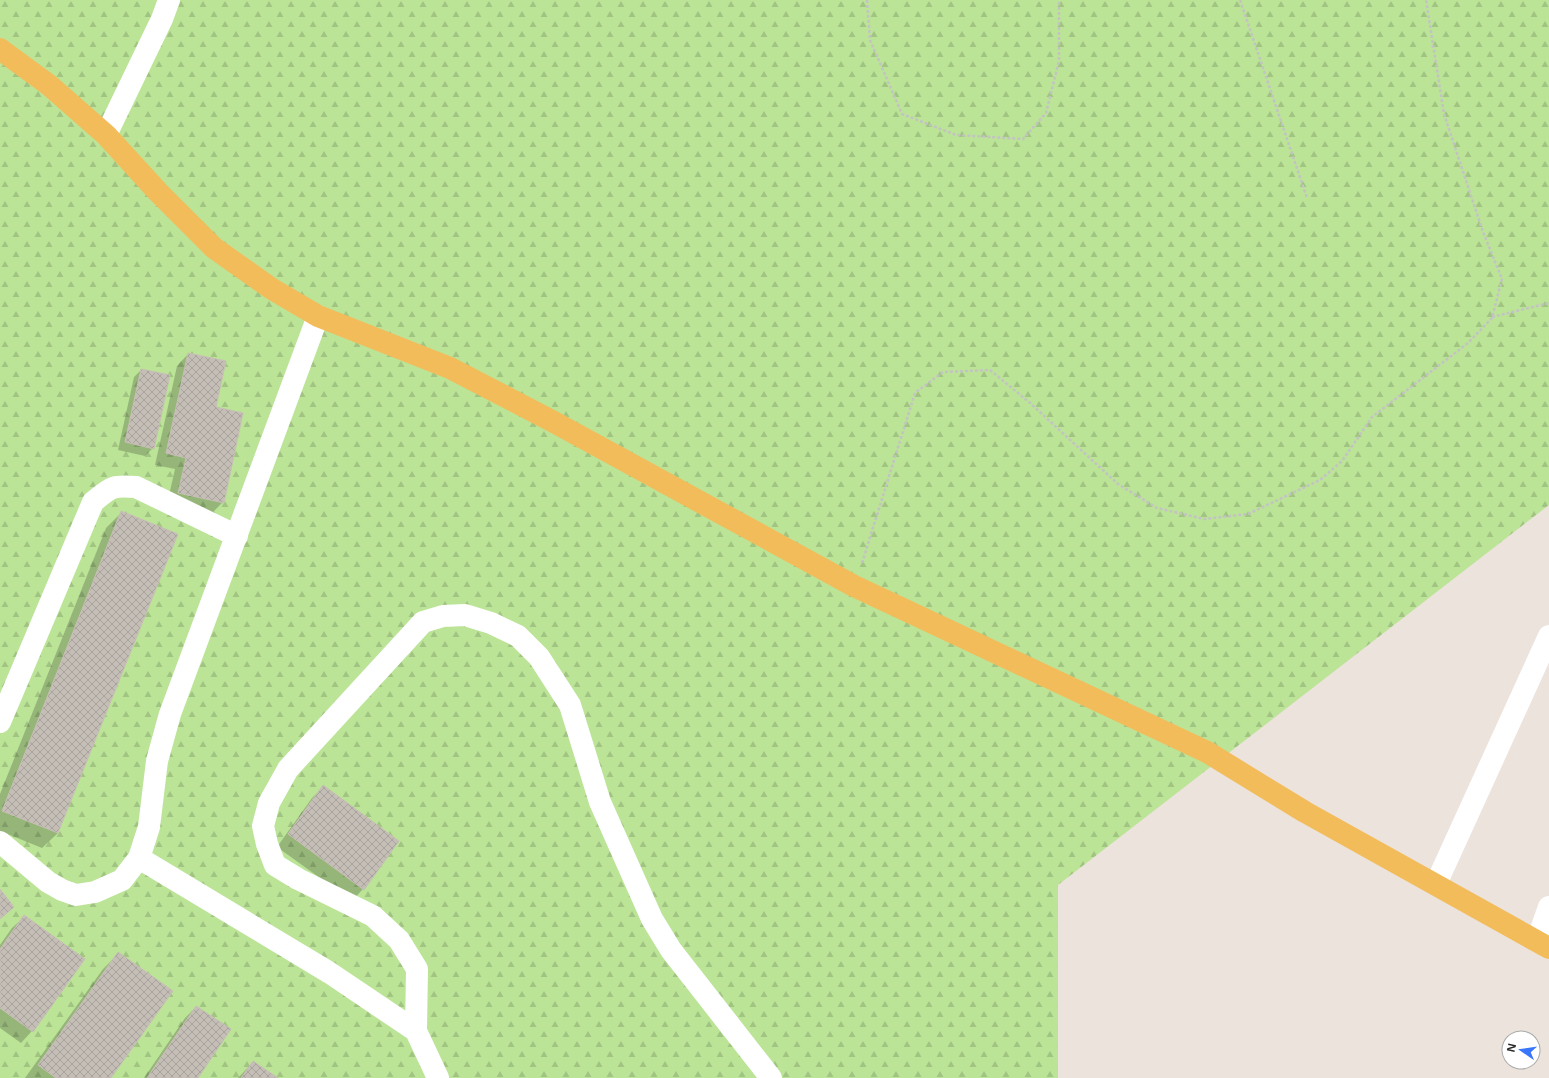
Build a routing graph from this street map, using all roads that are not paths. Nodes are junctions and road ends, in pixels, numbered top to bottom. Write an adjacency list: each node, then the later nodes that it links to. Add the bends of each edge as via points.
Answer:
1 (169, 0): 3 (street)
2 (0, 49): 3 (main road, via 49,85)
3 (106, 135): 4 (main road, via 214,248 272,289)
4 (318, 316): 5 (street); 10 (main road, via 450,368 854,586 1207,752 1305,812)
5 (236, 536): 7 (street, via 136,488 111,488 93,502); 9 (street, via 170,714 157,761 149,826)
6 (1549, 636): 10 (street)
7 (0, 722)
8 (0, 842): 9 (street, via 48,882 76,895 95,892 122,880)
9 (139, 858): 13 (street, via 330,973)
10 (1436, 884): 12 (main road)
11 (1549, 907): 12 (street)
12 (1543, 944)
13 (416, 1031): 14 (street); 15 (street, via 417,969 400,940 373,916 275,866 263,826 269,803 288,769 423,622 443,616 465,615 491,623 518,636 543,663 570,705 600,802 652,919 671,950)
14 (438, 1078)
15 (770, 1078)

